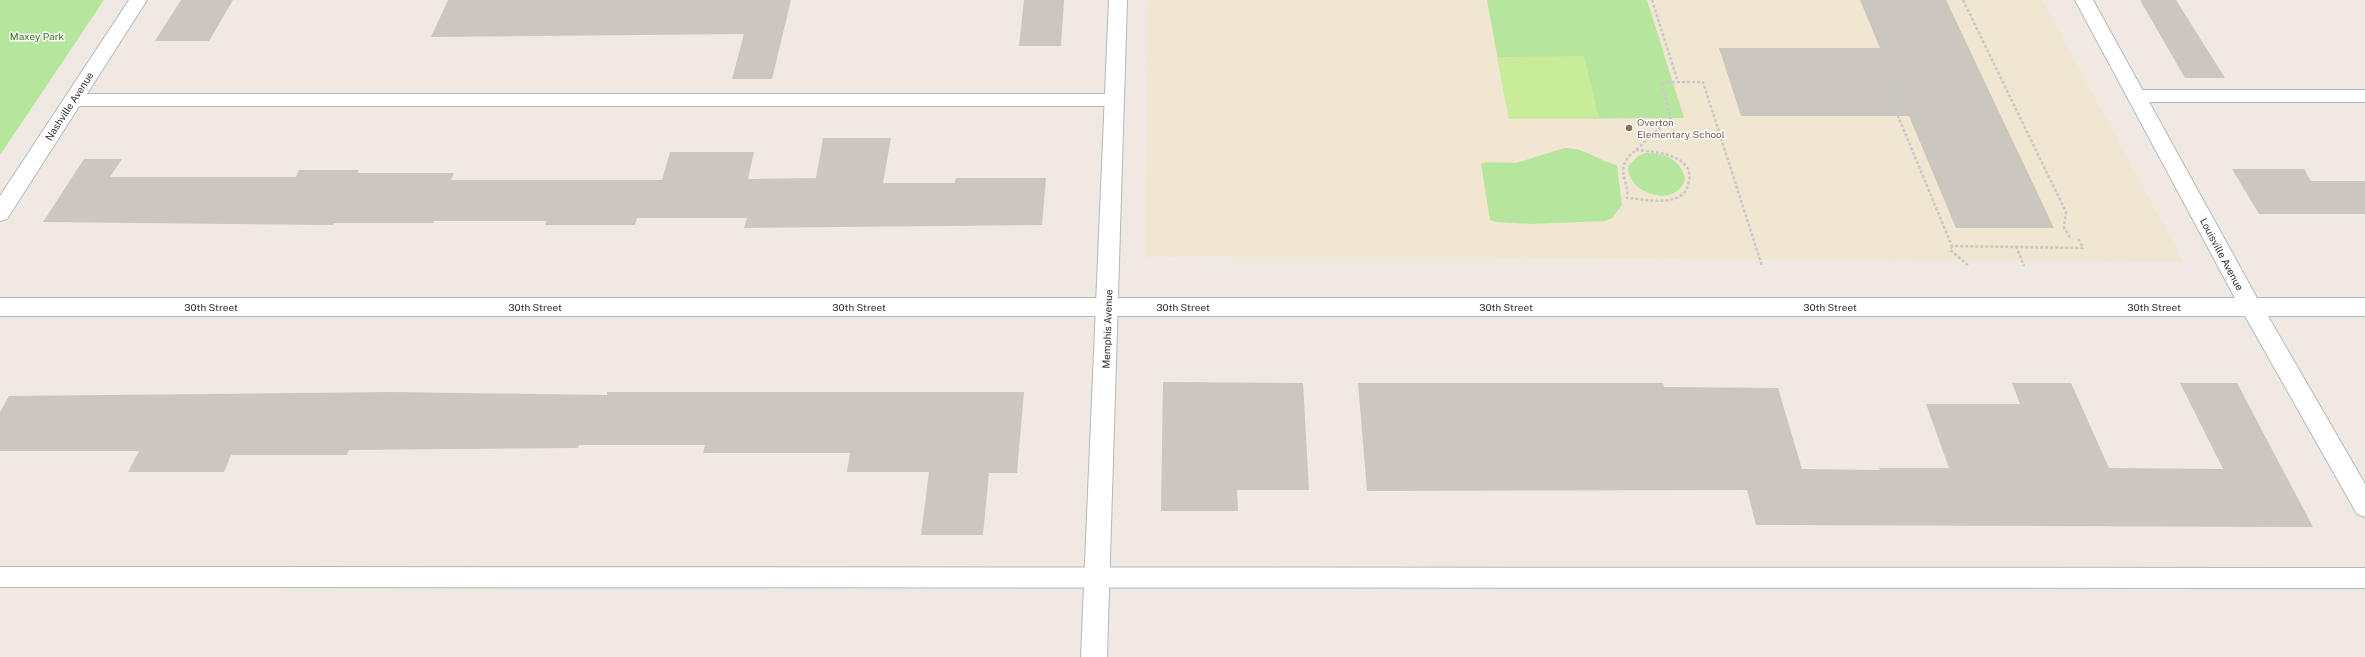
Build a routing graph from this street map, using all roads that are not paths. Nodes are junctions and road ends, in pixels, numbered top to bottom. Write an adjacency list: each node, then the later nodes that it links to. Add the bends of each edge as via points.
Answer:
1 (138, 0): 6 (street, Nashville Avenue)
2 (1118, 0): 7 (street, Memphis Avenue)
3 (2084, 0): 4 (street, Louisville Avenue)
4 (2136, 96): 5 (lane); 11 (street, Louisville Avenue)
5 (2365, 96)
6 (73, 100): 7 (lane); 8 (street, Nashville Avenue)
7 (1115, 100): 10 (street, Memphis Avenue)
8 (0, 213)
9 (0, 307): 10 (street, 30th Street)
10 (1108, 307): 11 (street, 30th Street); 15 (street, Memphis Avenue)
11 (2250, 307): 12 (street, 30th Street); 13 (street, Louisville Avenue)
12 (2365, 307)
13 (2365, 506)
14 (0, 577): 15 (lane)
15 (1097, 578): 16 (lane); 17 (street, Memphis Avenue)
16 (2365, 578)
17 (1094, 657)

